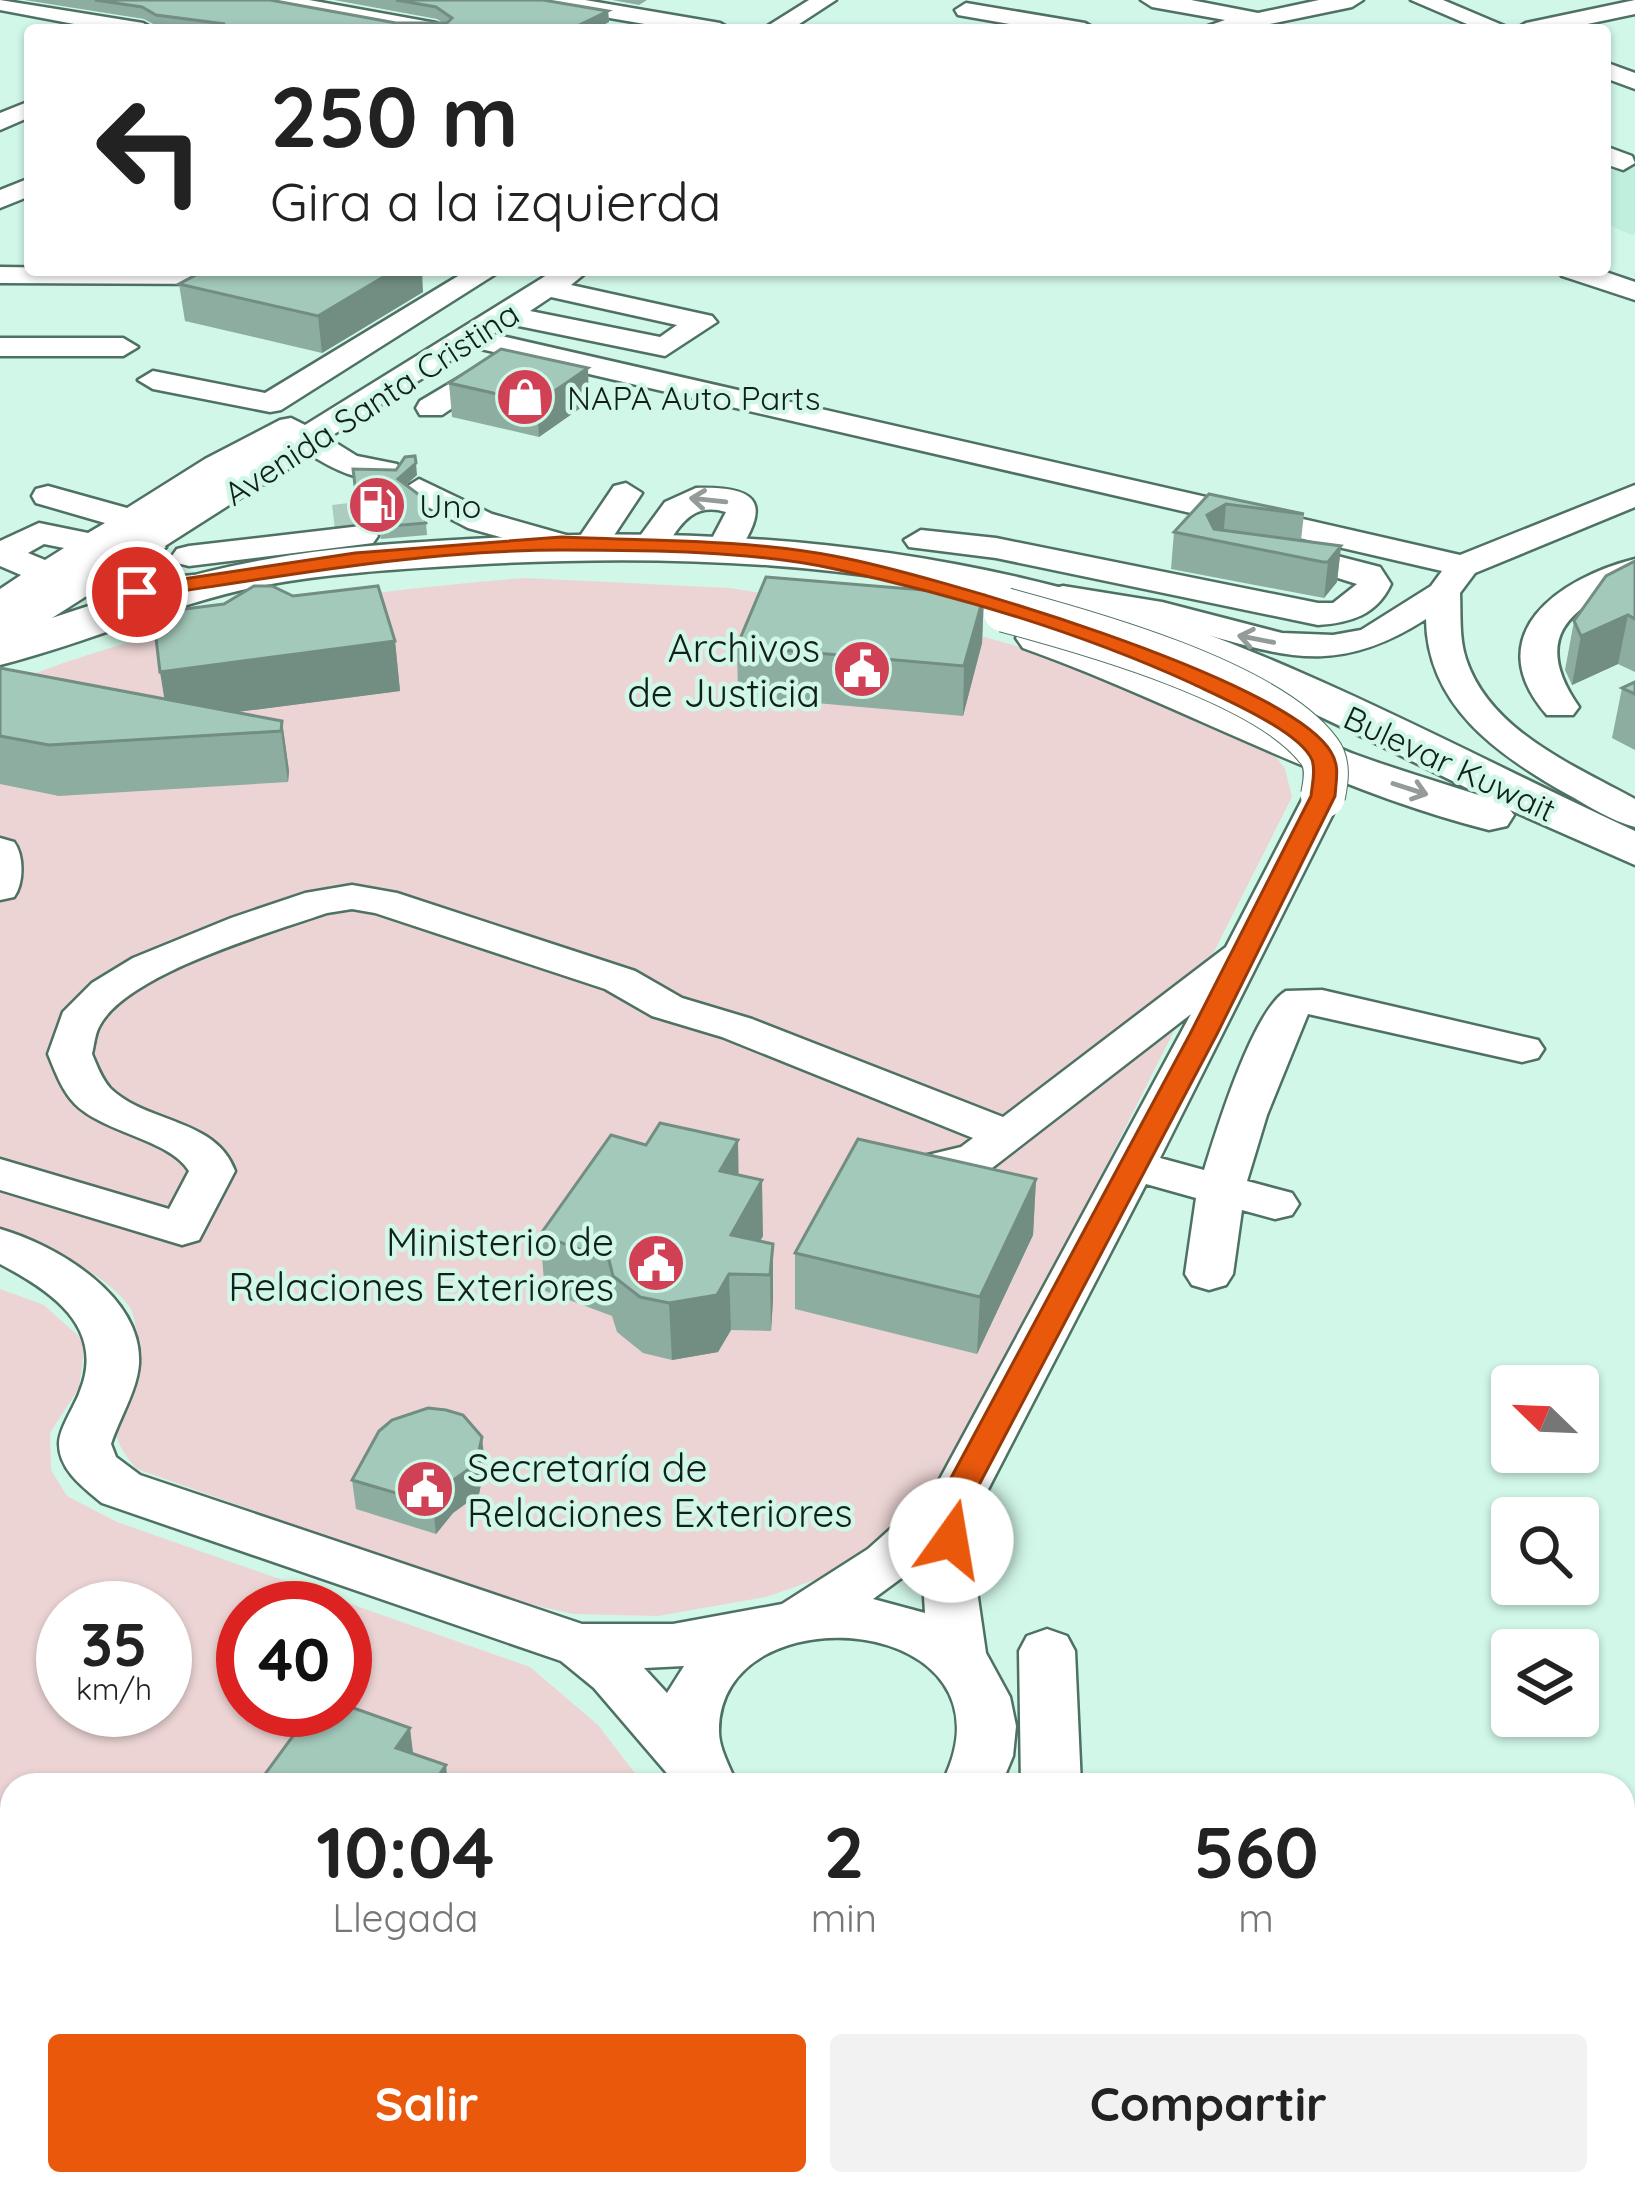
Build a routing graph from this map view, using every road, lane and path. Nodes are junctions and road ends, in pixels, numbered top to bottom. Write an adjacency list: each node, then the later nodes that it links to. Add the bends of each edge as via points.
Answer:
1 (272, 0): 18 (street)
2 (545, 0): 15 (street)
3 (668, 0): 15 (street)
4 (825, 0): 21 (street)
5 (1011, 0): 14 (street)
6 (1152, 0): 16 (street)
7 (1352, 0): 16 (street)
8 (1400, 0): 25 (street)
9 (1422, 0): 26 (street)
10 (1585, 0): 12 (street)
11 (0, 3): 13 (street)
12 (1626, 9): 27 (street)
13 (43, 11): 17 (street); 28 (street)
14 (970, 15): 22 (street)
15 (638, 16): 19 (street); 20 (street)
16 (1272, 17): 23 (street); 24 (street)
17 (111, 24)
18 (403, 24)
19 (623, 24)
20 (685, 24)
21 (783, 24)
22 (1038, 24)
23 (1238, 24)
24 (1296, 24)
25 (1461, 24)
26 (1486, 24)
27 (1555, 24)
28 (0, 29)
29 (475, 276): 43 (street, via 270,403)
30 (1590, 276): 33 (street)
31 (538, 279): 32 (street, Avenida Santa Cristina); 34 (street, Avenida Santa Cristina); 45 (street, Avenida Santa Cristina)
32 (581, 283): 35 (street); 39 (street, via 702,322)
33 (1635, 291)
34 (505, 314): 35 (street); 36 (street, Avenida Santa Cristina)
35 (549, 323): 39 (street)
36 (467, 337): 40 (street); 45 (street, Avenida Santa Cristina)
37 (0, 347): 38 (street)
38 (123, 347)
39 (665, 347): 42 (street, via 686,356)
40 (522, 349): 41 (street); 42 (street)
41 (488, 371): 42 (street, via 614,401); 44 (street)
42 (655, 379): 60 (street)
43 (153, 380)
44 (431, 408)
45 (277, 450): 46 (street); 46 (street, via 396,459); 52 (street, Avenida Santa Cristina, via 215,466); 65 (street, Avenida Santa Cristina, via 263,476 105,580 129,593); 68 (main road); 69 (main road)
46 (347, 464): 55 (street)
47 (419, 489): 53 (street)
48 (626, 494): 59 (street)
49 (1635, 495): 51 (street)
50 (48, 496): 52 (street)
51 (1589, 515): 56 (street); 66 (street)
52 (132, 520): 58 (street, Avenida Santa Cristina)
53 (481, 520): 54 (street); 59 (street)
54 (426, 526)
55 (353, 533): 59 (main road, Bulevar Kuwait); 61 (street); 65 (main road, Bulevar Kuwait)
56 (1635, 536)
57 (921, 540): 60 (street, via 1318,614 1341,613 1368,597 1368,574)
58 (93, 544): 63 (street, Avenida Santa Cristina); 63 (street, via 39,533 1,554)
59 (576, 544): 64 (main road, Bulevar Kuwait, one-way to 59, via 723,550)
60 (1315, 555): 66 (street)
61 (189, 556)
62 (1635, 569): 75 (street, via 1567,601 1550,621 1536,666 1544,693)
63 (47, 574): 68 (street, Avenida Santa Cristina)
64 (837, 577): 67 (main road, Bulevar Kuwait); 73 (main road, Bulevar Kuwait, via 477,570 267,600 117,637); 76 (main road, Bulevar Kuwait, via 1049,640)
65 (237, 578): 71 (main road, Bulevar Kuwait)
66 (1453, 579): 70 (street, via 1372,638); 72 (street, via 1446,655)
67 (997, 601): 70 (street, one-way to 67, via 1281,644 1162,613); 74 (main road, Bulevar Kuwait, via 1172,637); 78 (main road, bridge, via 1264,708 1319,751)
68 (0, 608)
69 (0, 631)
70 (1333, 646): 72 (street, via 1393,648)
71 (0, 651)
72 (1454, 675): 79 (street, via 1502,733)
73 (0, 679)
74 (1297, 692): 76 (main road, via 1304,707 1292,720); 77 (main road, Bulevar Kuwait)
75 (1560, 707)
76 (1247, 726): 78 (main road, Bulevar Kuwait)
77 (1381, 730): 78 (main road, via 1334,737); 81 (main road, Bulevar Kuwait)
78 (1330, 780): 82 (main road, Bulevar Kuwait, one-way to 82, via 1529,830); 84 (street)
79 (1635, 815)
80 (0, 850): 83 (street)
81 (1635, 850)
82 (1635, 874)
83 (0, 888)
84 (1248, 944): 86 (street); 87 (street)
85 (1522, 1049): 92 (street, via 1301,1000 1289,1006)
86 (1110, 1060): 87 (street, via 1154,1060); 88 (street)
87 (1176, 1084): 90 (street)
88 (1008, 1135): 89 (street, via 976,1158 908,1176); 91 (street, via 667,1007 620,980 352,897 130,971 73,1018 64,1049 88,1094 207,1156 212,1171 182,1228)
89 (853, 1161)
90 (1133, 1166): 92 (street); 96 (street)
91 (0, 1174)
92 (1221, 1190): 93 (street); 95 (street)
93 (1275, 1204)
94 (0, 1245): 98 (street, via 50,1268 104,1328 114,1363 85,1444 94,1467 122,1490)
95 (1209, 1274)
96 (954, 1502): 97 (street, via 887,1563); 100 (street, via 948,1577)
97 (779, 1624): 98 (street, via 673,1646); 100 (street, via 845,1612 888,1618); 102 (street, via 721,1658 698,1690 689,1727)
98 (581, 1646): 101 (street, via 614,1672)
99 (1047, 1651): 104 (street)
100 (958, 1658): 103 (street, via 981,1692 989,1730)
101 (699, 1773)
102 (700, 1773)
103 (984, 1773)
104 (1051, 1773)

